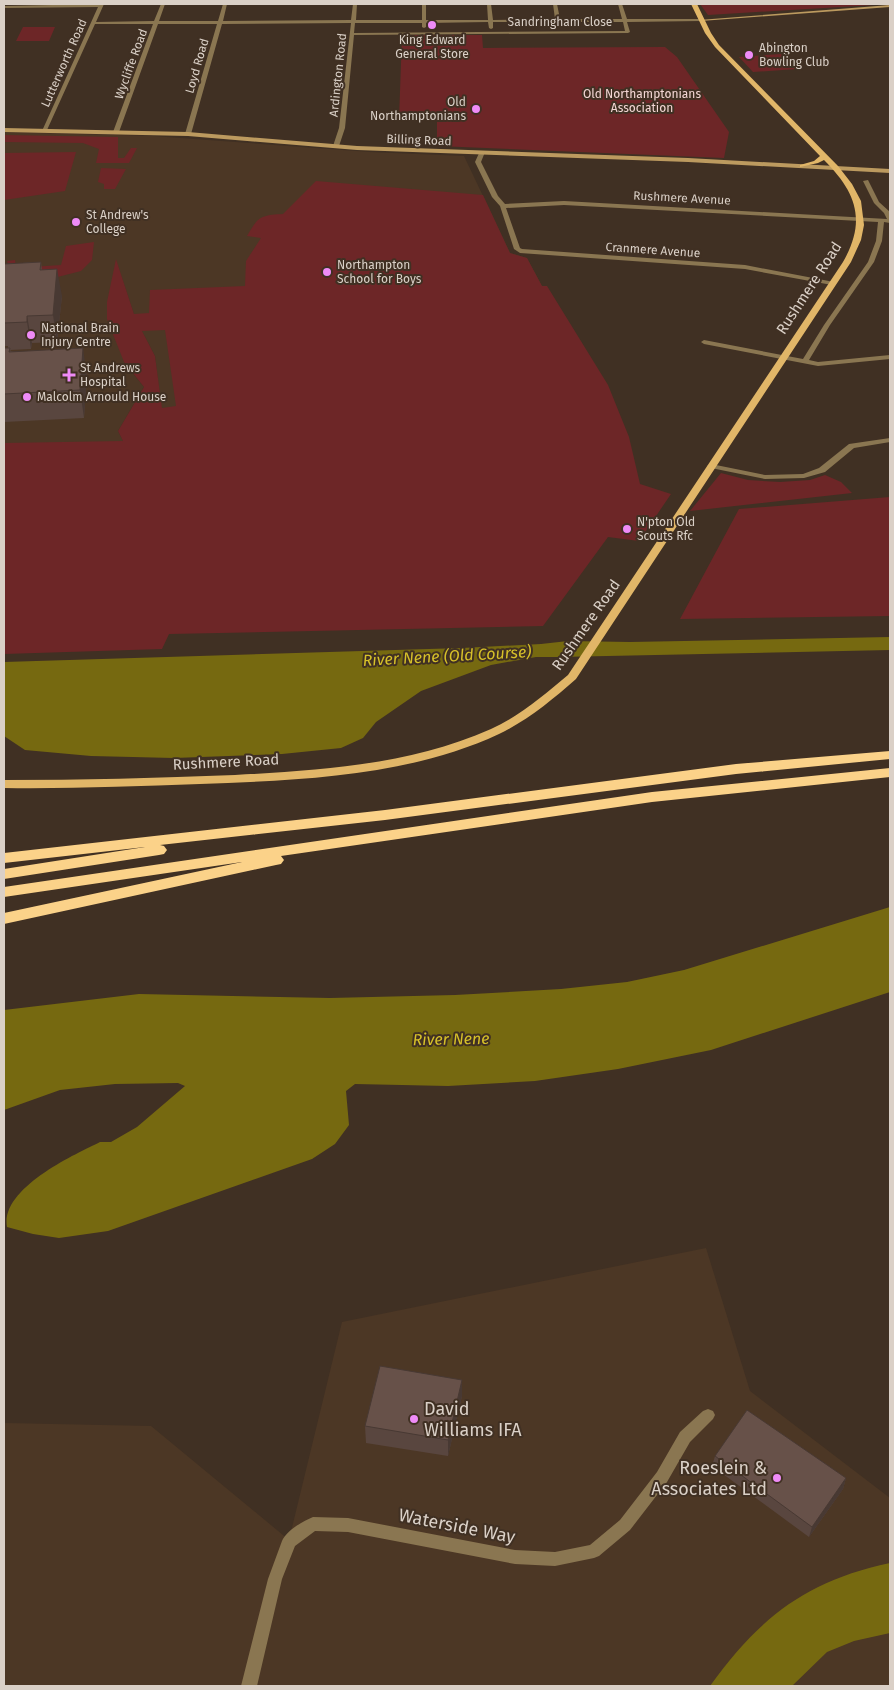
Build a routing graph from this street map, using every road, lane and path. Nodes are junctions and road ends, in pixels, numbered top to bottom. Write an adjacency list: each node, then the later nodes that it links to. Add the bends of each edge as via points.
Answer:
1 (163, 4): 16 (street, Wycliffe Road)
2 (225, 4): 17 (street, Loyd Road)
3 (355, 4): 18 (street, Ardington Road)
4 (424, 4): 19 (street)
5 (489, 4): 14 (street)
6 (554, 4): 15 (street)
7 (620, 4): 12 (street)
8 (694, 4): 13 (main road, Rushmere Road)
9 (102, 5): 11 (street); 20 (street, Lutterworth Road)
10 (890, 6): 13 (street)
11 (4, 7)
12 (625, 20): 13 (street); 15 (street); 21 (street, Sandringham Close, via 628,32)
13 (701, 20): 31 (main road, Rushmere Road, via 717,46)
14 (491, 21): 15 (street); 19 (street); 23 (street)
15 (558, 21): 21 (street)
16 (157, 22): 17 (street); 20 (street); 27 (street, Wycliffe Road)
17 (220, 22): 18 (street); 28 (street, Loyd Road)
18 (353, 22): 19 (street); 24 (street, Ardington Road)
19 (424, 22): 22 (street)
20 (94, 23): 26 (street, Lutterworth Road)
21 (560, 32): 23 (street, Sandringham Close)
22 (423, 33): 23 (street, Sandringham Close); 24 (street, Sandringham Close)
23 (492, 33)
24 (352, 34): 29 (street, Ardington Road, via 342,128)
25 (4, 130): 26 (street, Billing Road)
26 (44, 130): 27 (street, Billing Road)
27 (116, 132): 28 (street, Billing Road)
28 (188, 134): 29 (street, Billing Road)
29 (336, 146): 30 (street, Billing Road)
30 (482, 152): 32 (street, Billing Road); 36 (street, Cranmere Avenue, via 478,162)
31 (824, 156): 32 (main road); 33 (main road, Rushmere Road)
32 (802, 166): 33 (street, Billing Road)
33 (834, 168): 34 (street, Billing Road); 37 (main road, Rushmere Road, via 853,193)
34 (890, 171)
35 (866, 181): 39 (street)
36 (502, 206): 37 (street, Rushmere Avenue, via 564,203); 40 (street, Cranmere Avenue, via 517,249 526,253 755,268)
37 (861, 219): 38 (street, Rushmere Avenue); 40 (main road, Rushmere Road, via 855,249)
38 (881, 220): 39 (street, Rushmere Avenue); 44 (street, via 880,241 871,262)
39 (890, 220)
40 (832, 283): 43 (main road, Rushmere Road)
41 (704, 342): 43 (street)
42 (890, 356): 44 (street, via 824,364)
43 (782, 358): 44 (street); 46 (main road, Rushmere Road)
44 (805, 362)
45 (890, 440): 46 (street, via 852,446 822,470 804,476 764,477)
46 (711, 466): 49 (main road, Rushmere Road, via 584,660 561,688 510,724 452,749 396,763 343,771 99,784)
47 (890, 755): 50 (highway, via 736,769)
48 (890, 772): 51 (highway, via 652,797)
49 (4, 784)
50 (386, 814): 52 (highway); 53 (highway)
51 (350, 840): 54 (highway); 55 (highway, via 252,866)
52 (4, 858)
53 (4, 874)
54 (4, 892)
55 (4, 919)
56 (708, 1415): 57 (street, Waterside Way, via 685,1437 662,1477 625,1525 594,1550 556,1559 515,1557 348,1525 313,1524 289,1541 275,1579)
57 (250, 1686)

